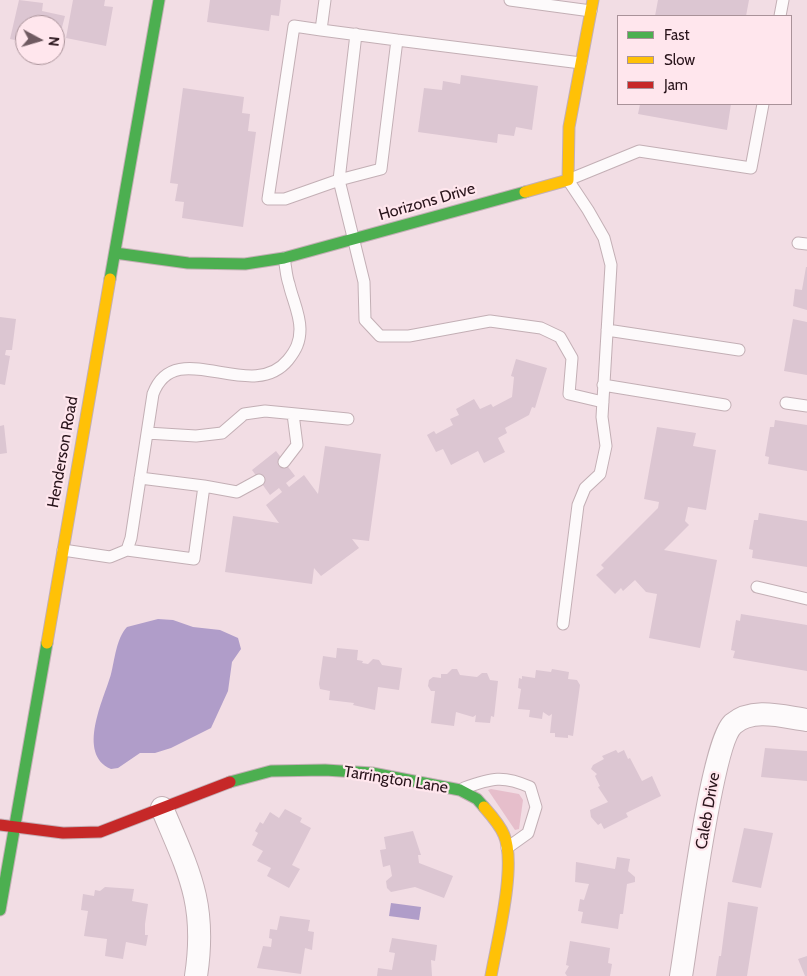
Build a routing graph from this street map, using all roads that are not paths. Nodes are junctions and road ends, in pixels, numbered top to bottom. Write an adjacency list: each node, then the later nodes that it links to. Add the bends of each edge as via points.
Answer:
1 (159, 0): 15 (street, Henderson Road)
2 (325, 0): 7 (lane)
3 (510, 0): 5 (lane)
4 (783, 0): 6 (lane)
5 (592, 5): 10 (street)
6 (780, 15)
7 (321, 30): 8 (lane); 12 (lane, via 294,26 268,199 285,199)
8 (356, 34): 9 (lane); 12 (lane)
9 (397, 40): 10 (lane); 12 (lane, via 381,169)
10 (581, 63): 13 (street, via 569,127)
11 (763, 105): 13 (lane, via 750,168 639,151)
12 (339, 180): 14 (lane)
13 (568, 180): 14 (street, Horizons Drive); 17 (lane, via 604,238 610,265)
14 (353, 240): 16 (street, Horizons Drive); 20 (lane, via 364,282 365,320 380,336 409,336 490,321 542,328 560,337 572,358 569,394)
15 (115, 253): 16 (street, Horizons Drive, via 188,263 245,264); 31 (street, Henderson Road)
16 (284, 258): 26 (lane, via 300,327 298,345 286,362 270,374 249,377 179,368 169,371 158,381 153,394)
17 (607, 330): 18 (lane); 19 (lane)
18 (739, 350)
19 (604, 385): 20 (lane); 22 (lane)
20 (603, 402): 35 (lane, via 606,446 600,474 586,488 578,505)
21 (786, 403): 23 (lane)
22 (725, 405)
23 (807, 406)
24 (293, 414): 25 (lane); 26 (lane, via 265,411 244,414 222,433); 27 (lane, via 297,445)
25 (348, 419)
26 (147, 433): 28 (lane)
27 (284, 462)
28 (140, 478): 30 (lane); 32 (lane)
29 (260, 480): 30 (lane, via 238,492)
30 (204, 486): 32 (lane, via 194,559)
31 (63, 550): 32 (lane, via 110,558); 40 (street, Henderson Road)
32 (127, 550)
33 (756, 587): 34 (lane)
34 (807, 599)
35 (563, 624)
36 (807, 720): 45 (street, Caleb Drive, via 765,714 749,716 734,724 724,737 706,821)
37 (460, 790): 38 (street, Tarrington Lane, via 372,773 271,771 224,783); 41 (street, Tarrington Lane, via 477,799 491,815 504,835); 41 (lane, via 488,779 510,778 530,787 536,807 528,833)
38 (162, 808): 40 (street, Tarrington Lane, via 84,835); 43 (street, via 196,892 201,937)
39 (0, 825): 40 (street, Tarrington Lane)
40 (14, 827): 42 (street, Henderson Road)
41 (507, 848): 44 (street, Tarrington Lane, via 507,883)
42 (0, 910)
43 (196, 976)
44 (491, 976)
45 (681, 976)

